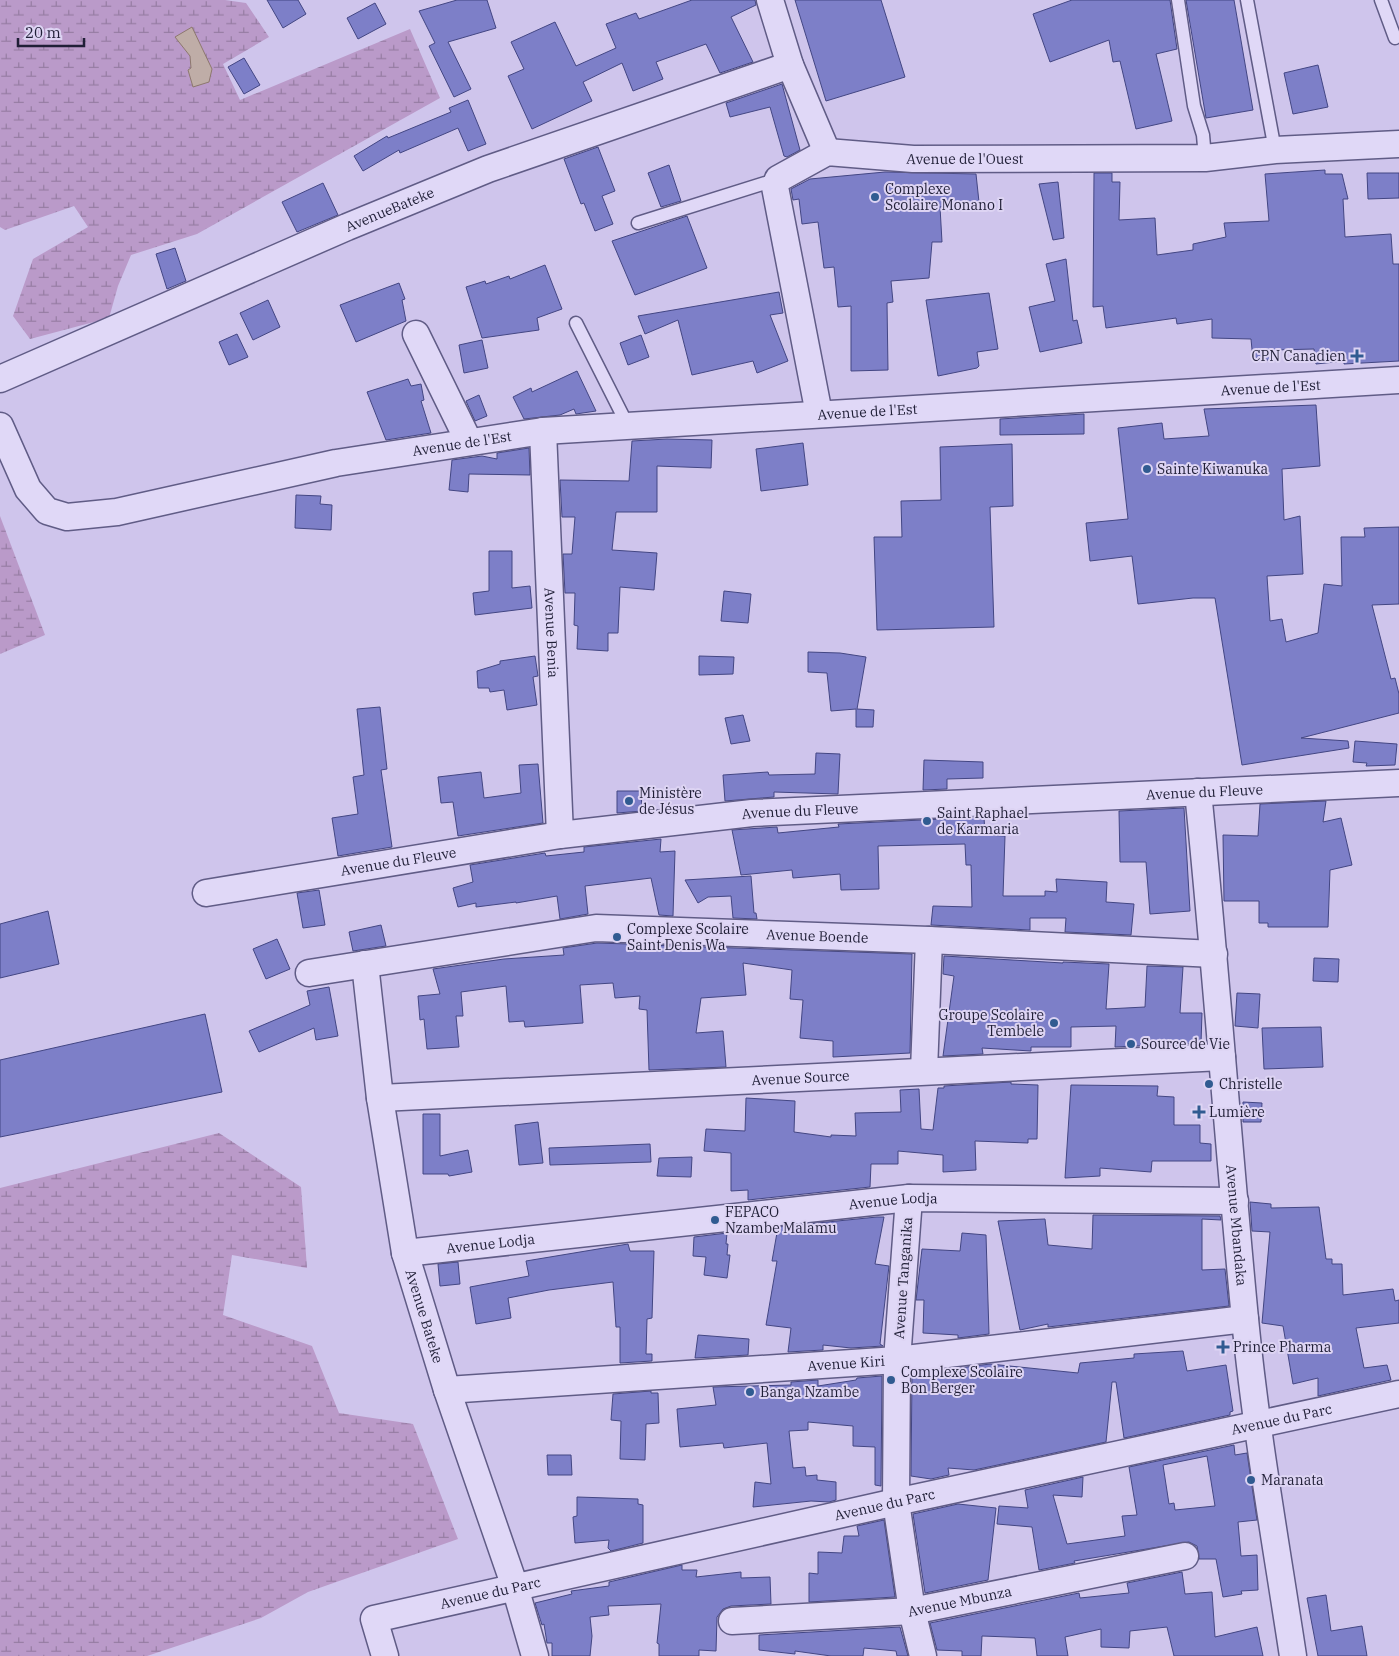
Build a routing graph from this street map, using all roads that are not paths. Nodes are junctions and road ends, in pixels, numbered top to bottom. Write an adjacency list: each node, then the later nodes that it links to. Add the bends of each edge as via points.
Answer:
1 (770, 0): 6 (street)
2 (1178, 0): 10 (lane)
3 (1247, 0): 8 (lane)
4 (1381, 0): 5 (lane)
5 (1395, 38)
6 (790, 65): 9 (street); 15 (street, AvenueBateke, via 488,169)
7 (1399, 144): 8 (street, Avenue de l'Ouest)
8 (1275, 150): 10 (street, Avenue de l'Ouest)
9 (827, 152): 10 (street, Avenue de l'Ouest, via 913,159); 11 (street)
10 (1205, 158)
11 (778, 179): 12 (lane); 17 (street, via 775,197)
12 (638, 223)
13 (576, 323): 19 (lane)
14 (416, 334): 21 (street)
15 (0, 379)
16 (1399, 380): 17 (street, Avenue de l'Est)
17 (819, 414): 19 (street, Avenue de l'Est)
18 (0, 426): 21 (street, Avenue de l'Est, via 28,489 47,511 67,517 117,512 336,463)
19 (628, 426): 20 (street, Avenue de l'Est)
20 (543, 431): 21 (street, Avenue de l'Est); 24 (street, Avenue Benia)
21 (469, 442)
22 (1399, 783): 23 (street, Avenue du Fleuve)
23 (1198, 792): 24 (street, Avenue du Fleuve, via 752,813); 27 (street, Avenue Mbandaka)
24 (560, 835): 25 (street, Avenue du Fleuve)
25 (206, 893)
26 (929, 940): 27 (street, Avenue Boende); 28 (street, Avenue Boende, via 596,928); 31 (street)
27 (1214, 954): 30 (street, Avenue Mbandaka)
28 (364, 964): 29 (street, Avenue Boende); 32 (street, Avenue Bateke)
29 (309, 973)
30 (1222, 1057): 31 (street, Avenue Source); 34 (street, Avenue Mbandaka)
31 (924, 1071): 32 (street, Avenue Source, via 720,1084)
32 (380, 1098): 35 (street, Avenue Bateke)
33 (909, 1198): 34 (street, Avenue Lodja); 35 (street, Avenue Lodja); 37 (street, Avenue Tanganika)
34 (1235, 1200): 36 (street, Avenue Mbandaka)
35 (405, 1253): 38 (street, Avenue Bateke)
36 (1245, 1319): 37 (street, Avenue Kiri); 40 (street, Avenue Mbandaka)
37 (897, 1360): 38 (street, Avenue Kiri); 41 (street, Avenue Tanganika)
38 (446, 1390): 43 (street, Avenue Bateke)
39 (1399, 1394): 40 (street, Avenue du Parc)
40 (1257, 1424): 41 (street, Avenue du Parc); 49 (street, Avenue Mbandaka)
41 (896, 1502): 43 (street, Avenue du Parc); 44 (street, Avenue Tanganika)
42 (1185, 1556): 44 (street, Avenue Mbunza)
43 (514, 1586): 46 (street, Avenue du Parc, via 374,1620); 47 (street, Avenue Bateke)
44 (912, 1611): 45 (street, Avenue Mbunza); 48 (street, Avenue Tanganika)
45 (732, 1621)
46 (385, 1656)
47 (535, 1656)
48 (923, 1656)
49 (1293, 1656)

